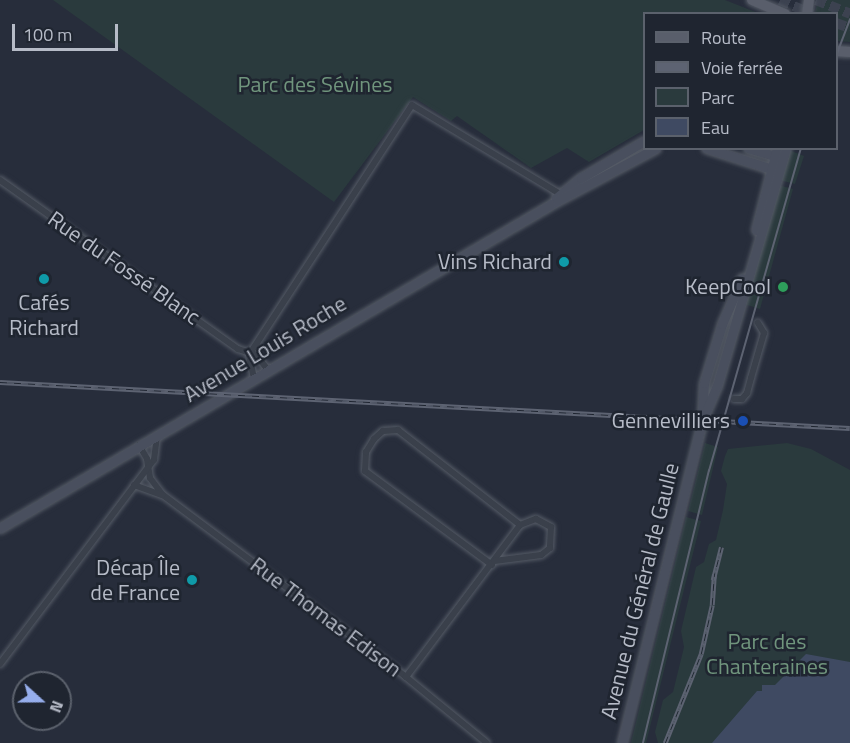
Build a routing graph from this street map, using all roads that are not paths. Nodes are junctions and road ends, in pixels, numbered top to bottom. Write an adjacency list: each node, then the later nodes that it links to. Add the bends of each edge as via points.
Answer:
1 (752, 0): 2 (main road)
2 (779, 12)
3 (643, 142): 10 (main road, Avenue Louis Roche)
4 (652, 150): 11 (main road, Avenue Louis Roche)
5 (711, 150): 8 (main road)
6 (758, 150): 7 (main road)
7 (778, 154): 8 (main road, Avenue du Général de Gaulle)
8 (774, 170): 12 (main road, Avenue du Général de Gaulle, via 745,266); 13 (main road, Avenue du Général de Gaulle)
9 (0, 180): 15 (street, Rue du Fossé Blanc)
10 (560, 194): 11 (main road, Avenue Louis Roche); 15 (street, via 412,105)
11 (550, 204): 16 (main road, Avenue Louis Roche)
12 (726, 312): 13 (main road); 18 (main road, Avenue du Général de Gaulle)
13 (736, 316): 19 (main road, Avenue du Général de Gaulle)
14 (758, 323): 20 (street, via 764,333 752,378 742,399)
15 (249, 355): 16 (street, Rue du Fossé Blanc, via 256,356); 17 (street)
16 (268, 370): 17 (main road, Avenue Louis Roche)
17 (254, 378): 22 (main road, Avenue Louis Roche)
18 (702, 393): 19 (main road); 21 (main road, Avenue du Général de Gaulle)
19 (713, 395): 21 (main road, Avenue du Général de Gaulle)
20 (734, 399)
21 (702, 421): 33 (main road, Avenue du Général de Gaulle)
22 (157, 435): 23 (main road, Avenue Louis Roche); 24 (street, via 156,456)
23 (139, 445): 24 (street, Rue Thomas Edison); 28 (main road, Avenue Louis Roche)
24 (148, 467): 25 (street); 26 (street, Rue Thomas Edison, via 151,480)
25 (134, 485): 26 (street, Rue Thomas Edison); 30 (street)
26 (163, 495): 31 (street, Rue Thomas Edison)
27 (520, 525): 29 (street); 29 (street, via 526,519 544,521 554,537 550,548 542,555); 29 (street, via 398,430 383,431 374,439 366,452 365,471)
28 (0, 528)
29 (493, 563): 31 (street)
30 (0, 663)
31 (406, 677): 32 (street, Rue Thomas Edison)
32 (472, 730): 34 (street); 35 (street, Rue Thomas Edison)
33 (623, 740)
34 (478, 743)
35 (488, 743)

